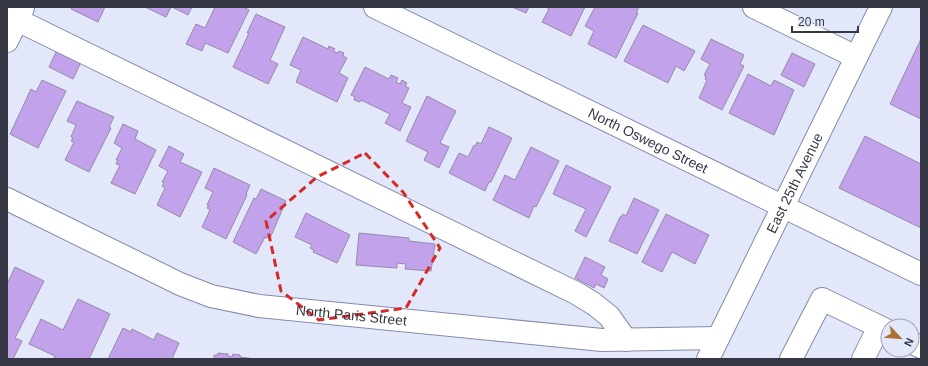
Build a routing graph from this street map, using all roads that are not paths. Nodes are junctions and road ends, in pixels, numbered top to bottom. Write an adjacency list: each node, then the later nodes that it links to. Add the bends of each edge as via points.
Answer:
1 (375, 7): 8 (street, North Oswego Street)
2 (754, 7): 6 (street)
3 (881, 7): 6 (street, East 25th Avenue)
4 (16, 14): 5 (street); 13 (street, via 576,293 609,316)
5 (7, 41)
6 (856, 57): 8 (street, East 25th Avenue)
7 (7, 199): 13 (street, North Paris Street, via 180,284 226,300 602,340)
8 (783, 207): 9 (street, North Oswego Street); 12 (street, East 25th Avenue)
9 (921, 274)
10 (880, 327): 15 (street, via 822,299)
11 (880, 335): 16 (street)
12 (718, 338): 13 (street, North Paris Street); 14 (street, East 25th Avenue)
13 (626, 340)
14 (708, 359)
15 (791, 359)
16 (863, 359)

